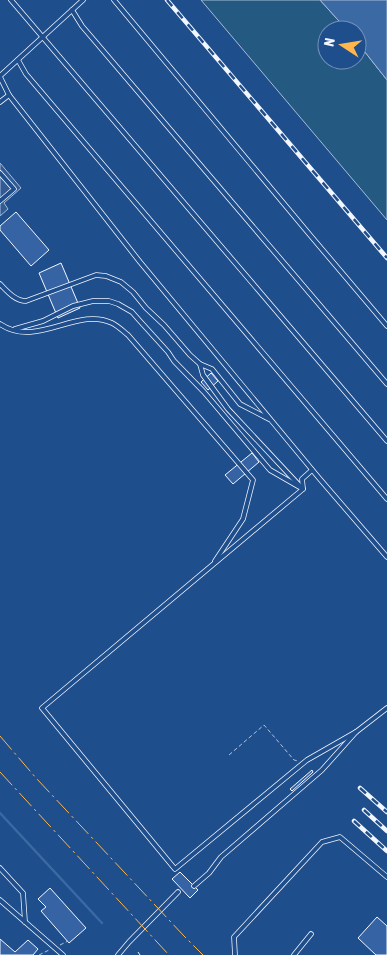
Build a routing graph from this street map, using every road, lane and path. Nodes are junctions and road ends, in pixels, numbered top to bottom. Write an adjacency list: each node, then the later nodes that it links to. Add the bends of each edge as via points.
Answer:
1 (11, 0): 5 (lane)
2 (83, 0): 4 (lane)
3 (114, 0): 14 (lane)
4 (72, 10): 5 (lane); 17 (lane, via 88,34)
5 (42, 37): 6 (lane); 19 (lane)
6 (18, 60): 7 (lane); 22 (lane)
7 (0, 77): 8 (lane)
8 (8, 95): 9 (lane); 18 (lane)
9 (0, 102)
10 (0, 173): 11 (lane, via 14,189)
11 (0, 201)
12 (0, 284): 16 (lane, via 12,296 26,301 96,275 106,276 133,292)
13 (0, 324): 15 (lane)
14 (387, 326)
15 (13, 330): 21 (lane, via 93,301 118,304 140,320 270,470); 24 (lane, via 36,332 81,320 112,323 128,335 253,480 243,519)
16 (200, 364): 18 (lane, via 212,368 240,404); 21 (lane, via 203,375 228,409)
17 (387, 384)
18 (271, 420): 20 (lane)
19 (387, 442)
20 (312, 470): 21 (lane, via 302,479); 23 (lane)
21 (303, 489): 24 (lane)
22 (387, 499)
23 (387, 557)
24 (212, 566): 28 (lane, via 42,708 175,869)
25 (387, 708): 26 (lane)
26 (356, 732): 28 (lane); 31 (lane, via 322,770 221,857)
27 (230, 755): 28 (path, via 264,725 294,760)
28 (303, 764)
29 (0, 868): 34 (lane, via 23,893)
30 (387, 877): 38 (lane, via 340,837 322,842 234,937)
31 (194, 886)
32 (178, 892): 37 (lane)
33 (0, 900): 34 (lane)
34 (25, 922): 36 (lane)
35 (311, 934): 39 (lane)
36 (63, 955)
37 (118, 955)
38 (234, 955)
39 (294, 955)

